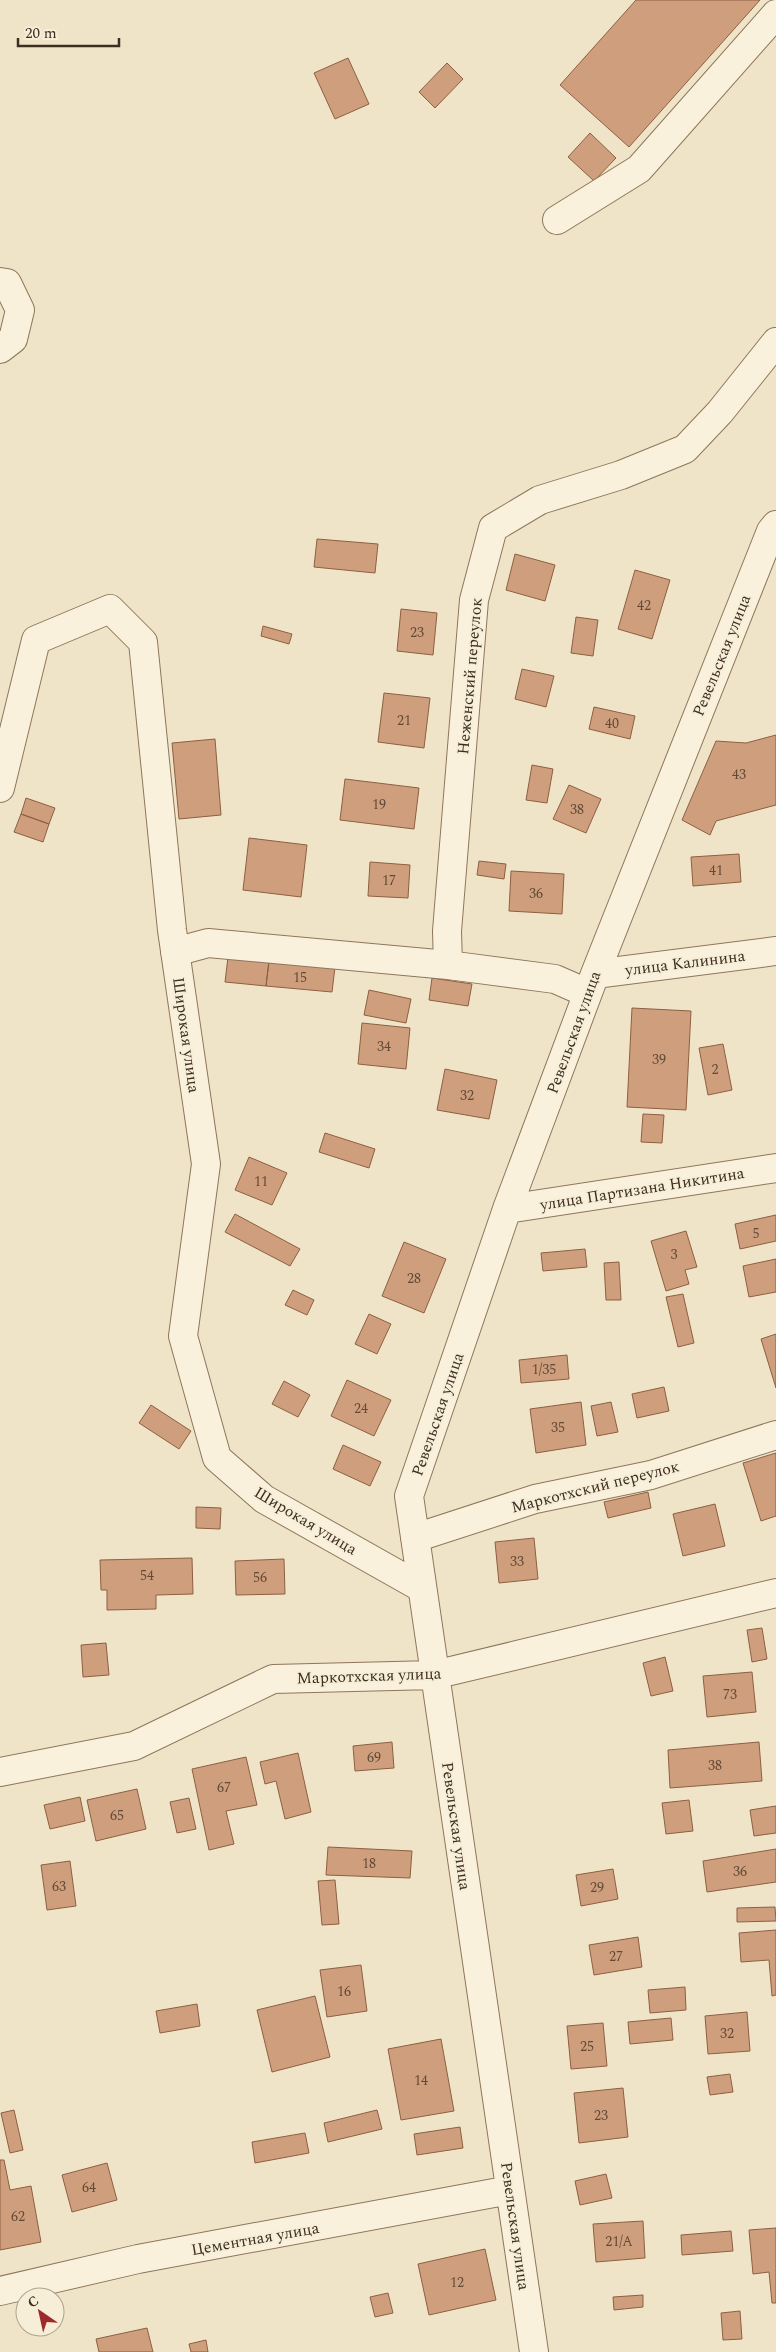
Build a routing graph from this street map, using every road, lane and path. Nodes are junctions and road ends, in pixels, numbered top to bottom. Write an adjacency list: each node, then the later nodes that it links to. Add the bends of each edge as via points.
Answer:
1 (776, 14): 2 (street, via 639,169)
2 (557, 220)
3 (0, 282): 5 (street, via 7,283 20,310 13,339)
4 (776, 342): 10 (street, Неженский переулок, via 720,412 685,449 540,500 493,528 474,600 447,931)
5 (0, 349)
6 (776, 525): 11 (street, Ревельская улица, via 767,540)
7 (0, 788): 9 (street, Широкая улица, via 36,640 110,609 143,642)
8 (776, 950): 11 (street, улица Калинина)
9 (176, 952): 10 (street, via 208,943); 16 (street, Широкая улица, via 206,1164 183,1336 217,1458 264,1499)
10 (448, 965): 11 (street)
11 (591, 983): 13 (street, Ревельская улица)
12 (776, 1168): 13 (street, улица Партизана Никитина)
13 (507, 1208): 15 (street, Ревельская улица, via 409,1496)
14 (776, 1435): 15 (street, Маркотхский переулок, via 651,1475 535,1500)
15 (415, 1538): 16 (street, Ревельская улица)
16 (422, 1588): 18 (street, Ревельская улица)
17 (776, 1593): 18 (street, Маркотхская улица)
18 (434, 1675): 19 (street, Маркотхская улица, via 273,1679 134,1746); 20 (street, Ревельская улица)
19 (0, 1772)
20 (510, 2190): 21 (street, Цементная улица, via 138,2259); 22 (street, Ревельская улица)
21 (0, 2291)
22 (534, 2352)

